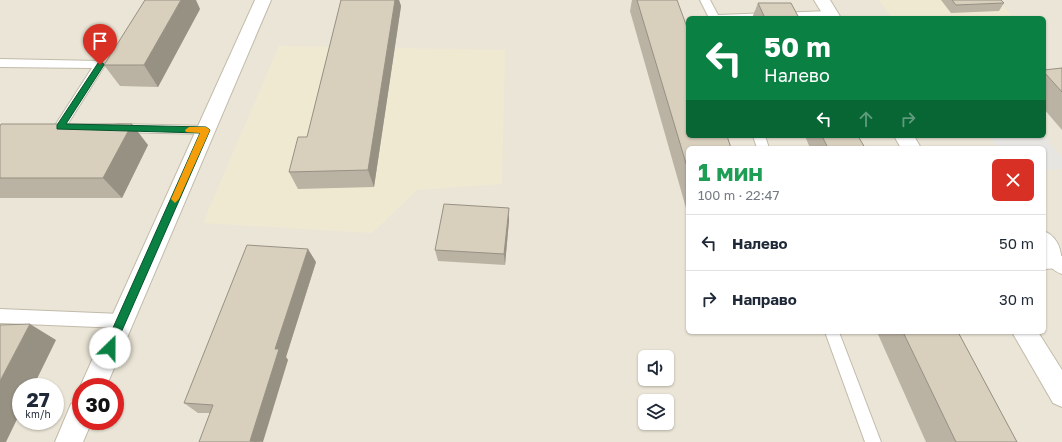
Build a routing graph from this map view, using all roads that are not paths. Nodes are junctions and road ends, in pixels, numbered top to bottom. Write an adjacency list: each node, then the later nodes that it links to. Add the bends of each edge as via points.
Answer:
1 (263, 0): 11 (street)
2 (705, 0): 4 (lane)
3 (822, 0): 5 (street)
4 (713, 16)
5 (831, 16)
6 (0, 62): 8 (lane, via 100,65)
7 (45, 127): 8 (lane)
8 (60, 127): 9 (lane)
9 (75, 127)
10 (106, 128): 11 (lane)
11 (206, 130): 15 (street)
12 (1046, 244): 13 (street)
13 (1057, 263)
14 (0, 316): 15 (lane)
15 (121, 321): 18 (street)
16 (833, 334): 22 (lane)
17 (1025, 334): 19 (street)
18 (96, 378)
19 (1062, 394)
20 (74, 430): 21 (street)
21 (69, 442)
22 (873, 442)

